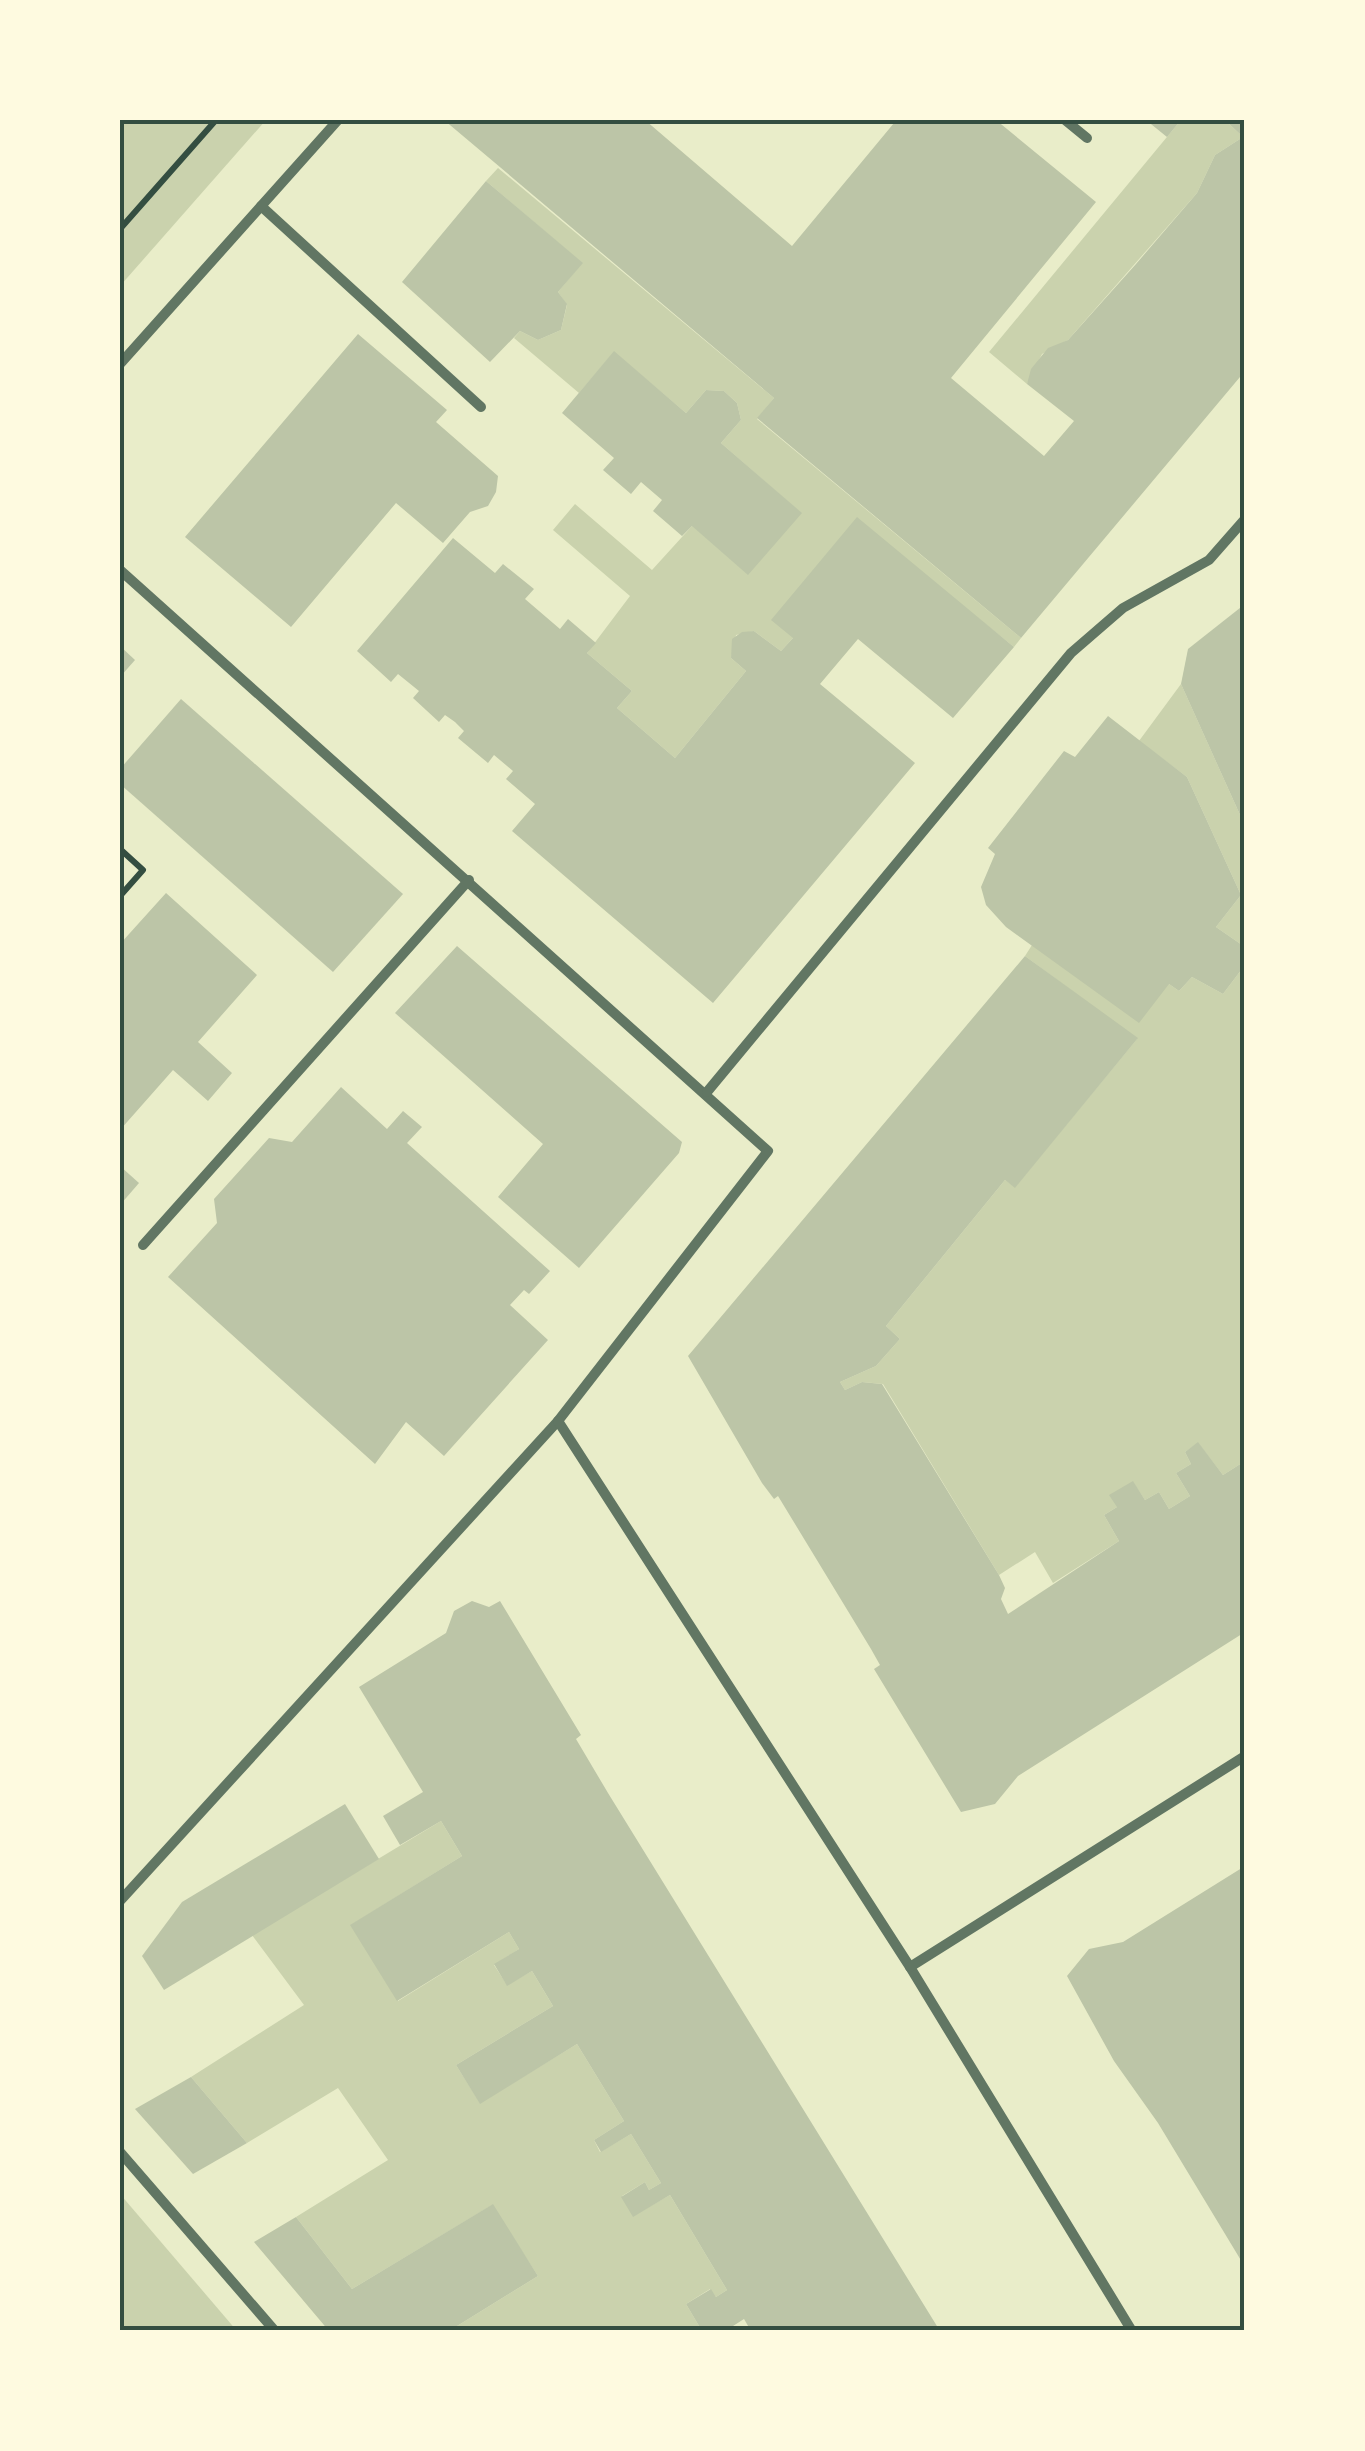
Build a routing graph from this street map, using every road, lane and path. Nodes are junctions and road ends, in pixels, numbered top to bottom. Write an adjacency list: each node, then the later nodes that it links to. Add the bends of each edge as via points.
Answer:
1 (216, 120): 6 (path)
2 (338, 120): 5 (street)
3 (1065, 120): 4 (street)
4 (1087, 138)
5 (261, 206): 7 (street); 8 (street)
6 (120, 229)
7 (120, 364)
8 (481, 408)
9 (1245, 518): 14 (street, via 1209,560 1123,608 1070,653)
10 (120, 570): 12 (street)
11 (120, 849): 13 (path, via 144,870)
12 (469, 880): 14 (street); 15 (street)
13 (120, 896)
14 (707, 1092): 16 (street, via 768,1151)
15 (143, 1246)
16 (558, 1421): 18 (street); 19 (street)
17 (1245, 1756): 19 (street)
18 (120, 1901)
19 (910, 1967): 22 (street)
20 (120, 2152): 21 (street)
21 (274, 2331)
22 (1132, 2331)

